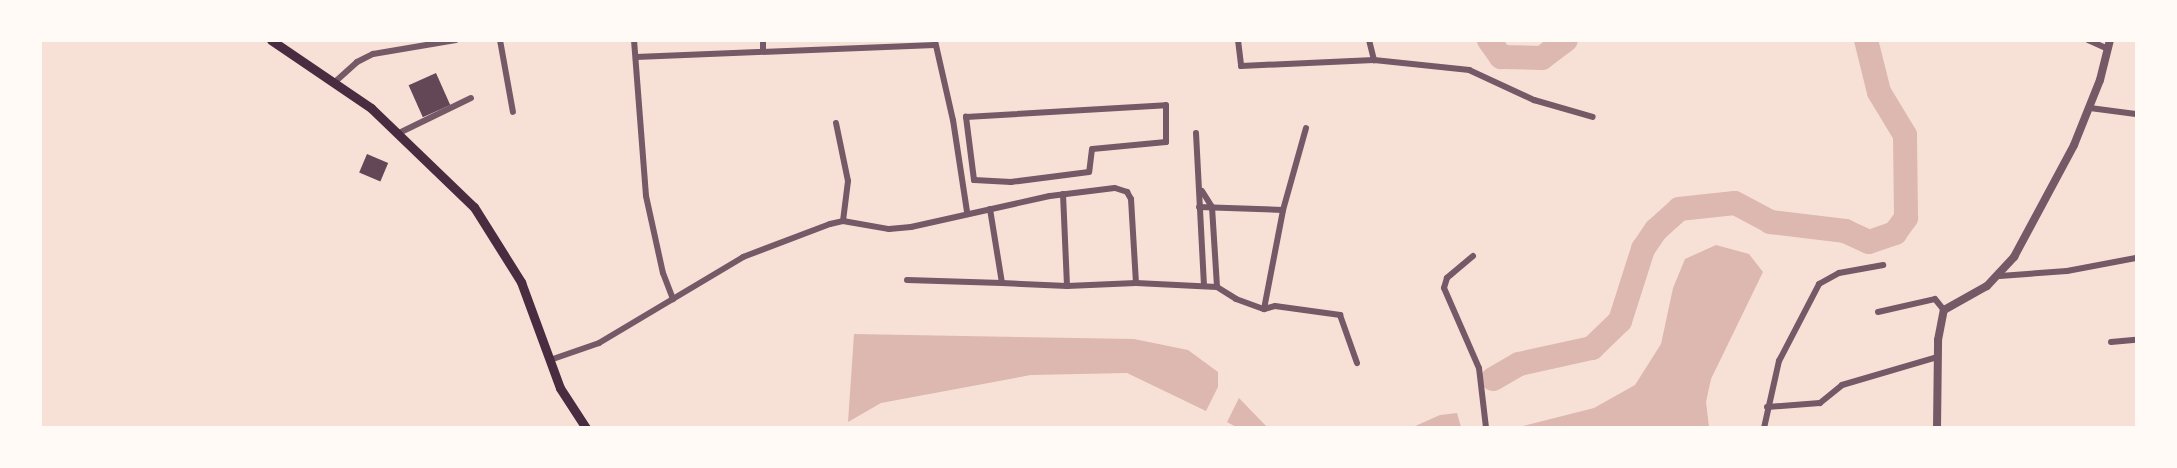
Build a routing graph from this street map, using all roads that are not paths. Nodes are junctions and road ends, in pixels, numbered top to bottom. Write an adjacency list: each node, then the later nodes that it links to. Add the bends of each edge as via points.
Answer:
1 (271, 40): 15 (main road)
2 (456, 40): 15 (street, via 373,54)
3 (500, 40): 18 (street)
4 (634, 40): 13 (street)
5 (763, 40): 12 (street)
6 (1238, 40): 14 (street, via 1240,66)
7 (1369, 40): 14 (street)
8 (2088, 40): 11 (street)
9 (2110, 40): 11 (street)
10 (935, 43): 12 (street); 22 (street)
11 (2108, 50): 17 (street)
12 (763, 51): 13 (street)
13 (636, 57): 45 (street, via 646,196)
14 (1374, 60): 21 (street, via 1469,70 1534,100)
15 (336, 81): 25 (main road)
16 (471, 98): 25 (street)
17 (2090, 108): 19 (street); 38 (street, via 2074,145)
18 (513, 112)
19 (2136, 114)
20 (966, 117): 20 (street, via 971,171 977,183 1089,172 1092,149 1166,142 1167,105); 22 (street)
21 (1593, 117)
22 (953, 120): 33 (street)
23 (836, 123): 34 (street, via 848,181)
24 (1306, 128): 32 (street)
25 (399, 133): 52 (main road, via 486,223 521,282)
26 (1196, 133): 27 (street)
27 (1202, 191): 29 (street); 30 (street)
28 (1063, 194): 31 (street); 41 (street, via 1115,188 1127,192 1131,199); 42 (street)
29 (1199, 207): 30 (street); 43 (street)
30 (1212, 207): 32 (street); 44 (street)
31 (990, 209): 33 (street); 40 (street)
32 (1283, 210): 46 (street)
33 (967, 212): 34 (street, via 889,229)
34 (843, 221): 45 (street, via 775,242)
35 (1473, 256): 56 (street, via 1454,270 1444,288 1479,368)
36 (2136, 258): 38 (street, via 2067,271)
37 (1883, 265): 54 (street, via 1839,273 1819,284 1779,361)
38 (2000, 276): 47 (street)
39 (908, 280): 40 (street)
40 (1002, 282): 42 (street)
41 (1136, 283): 42 (street); 43 (street)
42 (1067, 286)
43 (1204, 286): 44 (street)
44 (1217, 287): 46 (street)
45 (673, 298): 52 (street, via 599,343)
46 (1263, 309): 53 (street, via 1275,306 1340,315)
47 (1944, 310): 48 (street, via 1933,299); 51 (street)
48 (1878, 312)
49 (2136, 340): 50 (street)
50 (2111, 342)
51 (1937, 357): 54 (street, via 1842,385 1820,403); 58 (street)
52 (550, 360): 55 (main road, via 566,399)
53 (1357, 363)
54 (1767, 407): 57 (street)
55 (586, 428)
56 (1486, 428)
57 (1764, 428)
58 (1937, 428)

